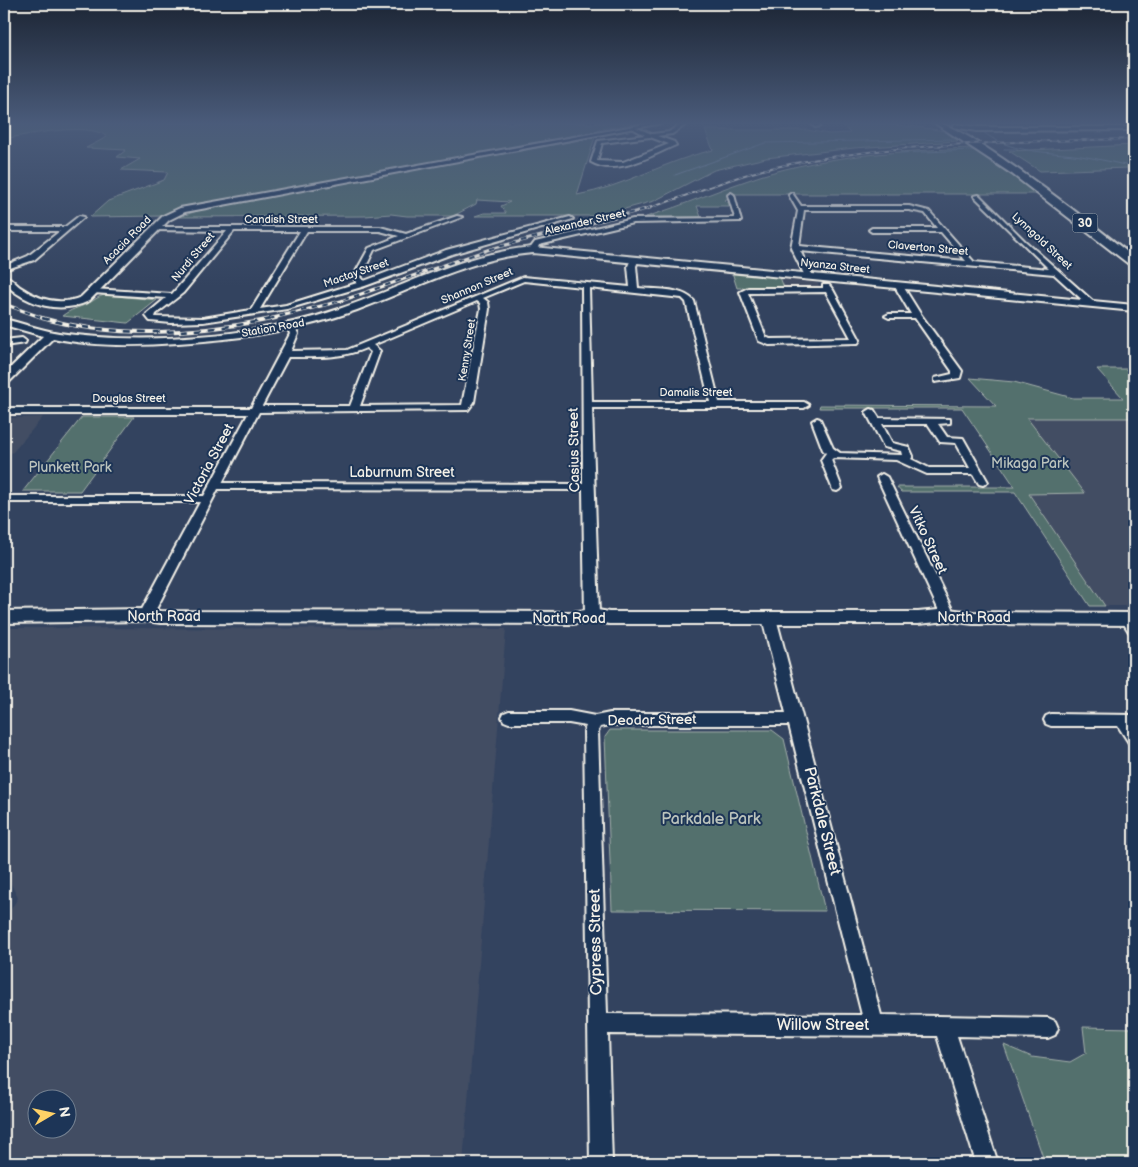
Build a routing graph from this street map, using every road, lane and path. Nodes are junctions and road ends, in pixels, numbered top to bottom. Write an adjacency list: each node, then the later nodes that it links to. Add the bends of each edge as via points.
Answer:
1 (356, 177): 13 (street, Acacia Road, via 193,207 174,213)
2 (1029, 177): 23 (main road, 30)
3 (1030, 177): 21 (main road, 30)
4 (731, 195): 20 (street, Alexander Street, via 739,220 633,221 537,243)
5 (792, 195): 7 (street)
6 (977, 196): 26 (street, Lynngold Street)
7 (800, 208): 17 (street, via 917,208 927,212); 19 (street)
8 (81, 217): 12 (street)
9 (459, 217): 18 (street)
10 (567, 221): 29 (street, Mactay Street, via 449,252)
11 (4, 229): 12 (street)
12 (67, 229): 25 (street, via 31,258)
13 (155, 229): 14 (street, Candish Street); 34 (street, Acacia Road)
14 (232, 229): 15 (street, Candish Street); 35 (street, Nurdi Street)
15 (305, 229): 18 (street, Candish Street, via 380,229); 39 (street)
16 (872, 230): 17 (street)
17 (943, 230): 24 (street)
18 (406, 236): 29 (street, via 369,252 357,278)
19 (795, 248): 24 (street, Claverton Street); 27 (street)
20 (532, 250): 22 (street, Nyanza Street); 44 (street, Station Road, via 489,258 365,304)
21 (1134, 253)
22 (635, 259): 27 (street, Nyanza Street); 33 (street, via 632,266)
23 (1134, 263)
24 (972, 264): 26 (street, Claverton Street)
25 (4, 268)
26 (1058, 272): 37 (street, Lynngold Street)
27 (809, 276): 30 (street, Nyanza Street)
28 (4, 278): 34 (street, Acacia Road, via 17,291 52,306 79,302)
29 (362, 284): 39 (street, Mactay Street, via 298,304)
30 (898, 284): 37 (street, Nyanza Street); 41 (street)
31 (586, 285): 33 (street, Shannon Street); 36 (street, Shannon Street, via 524,279); 56 (street, Casius Street)
32 (828, 288): 32 (street, via 855,341 765,342 744,292)
33 (634, 290): 55 (street, Shannon Street, via 685,296 690,301)
34 (93, 291): 35 (street)
35 (173, 296): 42 (street, Nurdi Street, via 153,312)
36 (478, 298): 46 (street, Shannon Street); 58 (street, Kenny Street, via 484,302 485,309 469,402)
37 (1092, 304): 38 (street, Nyanza Street)
38 (1134, 308)
39 (255, 312): 42 (street, Mactay Street, via 196,320)
40 (889, 316): 41 (street)
41 (917, 316): 54 (street, via 956,371 957,376)
42 (152, 319)
43 (4, 322): 45 (street, Station Road)
44 (291, 326): 45 (street, Station Road, via 205,338 150,340 99,340); 50 (street, Victoria Street, via 294,334)
45 (50, 334): 53 (street)
46 (384, 338): 49 (street, Shannon Street); 52 (street)
47 (22, 342): 48 (street)
48 (4, 343)
49 (365, 346): 51 (street, Shannon Street); 52 (street)
50 (285, 354): 51 (street, Shannon Street); 60 (street, Victoria Street)
51 (336, 354): 52 (street)
52 (374, 356): 59 (street)
53 (4, 380)
54 (938, 380)
55 (714, 404): 56 (street, Damalis Street); 57 (street, Damalis Street)
56 (587, 405): 71 (street, Casius Street)
57 (804, 405)
58 (465, 408): 59 (street, Douglas Street)
59 (354, 409): 60 (street, Douglas Street)
60 (255, 410): 61 (street, Douglas Street); 70 (street, Victoria Street)
61 (4, 411)
62 (817, 421): 65 (street, via 828,450)
63 (932, 421): 64 (street); 66 (street, via 873,417 888,445 905,449); 67 (street, via 944,440 959,440)
64 (947, 421)
65 (833, 454): 66 (street); 72 (street, via 826,460)
66 (906, 459): 67 (street, via 927,471)
67 (978, 471): 69 (street)
68 (882, 477): 76 (street, Vitko Street)
69 (983, 482)
70 (214, 486): 71 (street, Laburnum Street); 74 (street, Victoria Street)
71 (589, 487): 77 (street, Casius Street)
72 (837, 488)
73 (4, 499): 74 (street)
74 (207, 499): 75 (street, Victoria Street)
75 (146, 615): 77 (street, North Road); 78 (street, North Road)
76 (948, 615): 79 (street, North Road); 80 (street, North Road)
77 (592, 616): 79 (street, North Road)
78 (4, 617)
79 (769, 618): 82 (street, Parkdale Street)
80 (1132, 622)
81 (510, 717): 85 (street, Deodar Street, via 569,717)
82 (796, 719): 85 (street, Deodar Street, via 610,719); 88 (street, Parkdale Street)
83 (1051, 720): 84 (street)
84 (1128, 720): 86 (street)
85 (595, 722): 87 (street, Cypress Street, via 591,731)
86 (1134, 740)
87 (598, 1024): 88 (street, Willow Street); 91 (street, Cypress Street)
88 (874, 1025): 89 (street, Willow Street)
89 (944, 1025): 90 (street, Willow Street); 92 (street)
90 (1048, 1028)
91 (601, 1163)
92 (987, 1163)

